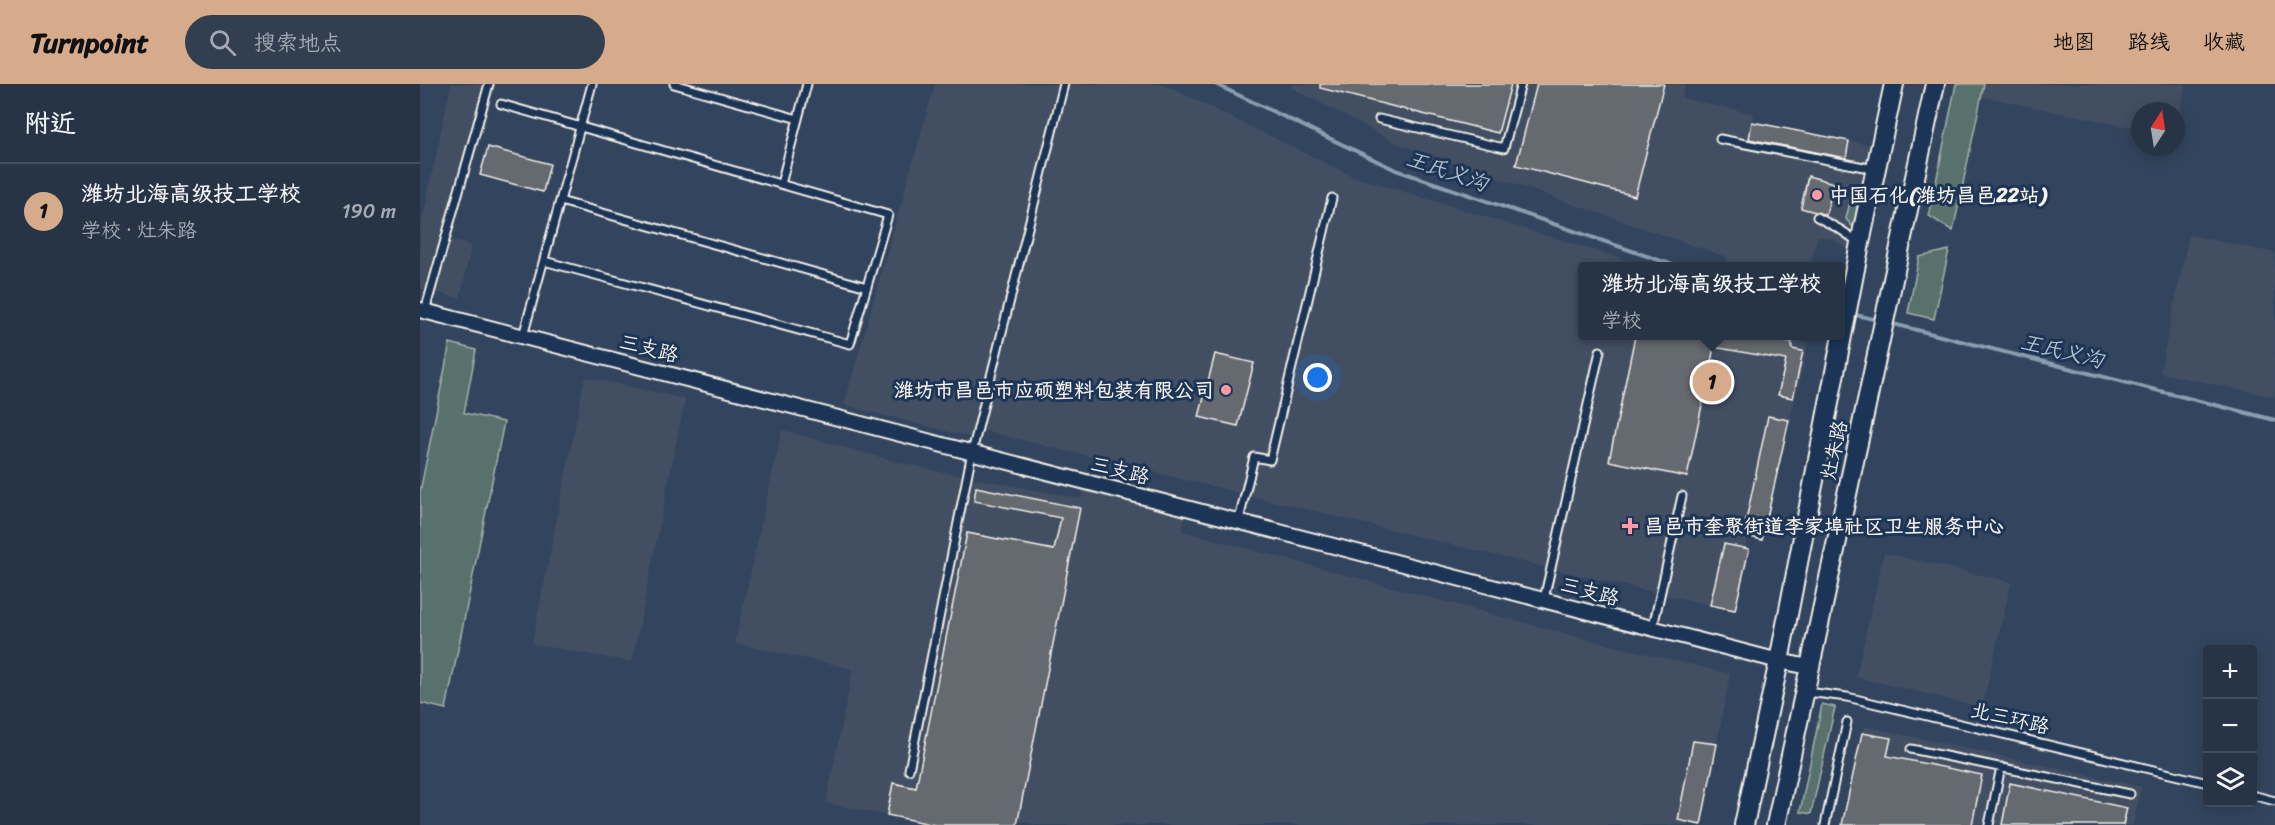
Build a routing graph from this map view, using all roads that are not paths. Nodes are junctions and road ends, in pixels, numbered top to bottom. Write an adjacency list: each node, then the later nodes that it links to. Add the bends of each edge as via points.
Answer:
1 (489, 84): 22 (lane)
2 (592, 84): 12 (lane)
3 (674, 84): 10 (lane)
4 (807, 84): 10 (lane)
5 (1064, 84): 27 (lane)
6 (1521, 84): 11 (lane, via 1504,148)
7 (1894, 84): 14 (main road, 灶朱路)
8 (1935, 84): 33 (main road, 灶朱路)
9 (501, 104): 12 (lane)
10 (798, 119): 15 (lane)
11 (1379, 119)
12 (580, 127): 15 (lane); 17 (lane)
13 (1720, 139): 14 (lane)
14 (1876, 170): 19 (main road, 灶朱路)
15 (781, 184): 21 (lane, via 888,215)
16 (1332, 198): 29 (lane, via 1270,460 1254,457)
17 (560, 201): 20 (lane); 21 (lane)
18 (1817, 217): 19 (lane)
19 (1860, 243): 23 (main road, 灶朱路)
20 (544, 261): 21 (lane, via 850,344); 24 (lane)
21 (867, 287)
22 (423, 311): 24 (street, 三支路)
23 (1845, 323)
24 (523, 336): 27 (street, 三支路)
25 (1841, 340): 32 (main road, 灶朱路)
26 (1600, 351): 30 (lane)
27 (972, 452): 29 (street, 三支路); 38 (lane)
28 (1682, 496): 31 (lane)
29 (1239, 520): 30 (street, 三支路)
30 (1544, 599): 31 (street, 三支路)
31 (1653, 627): 32 (street, 三支路)
32 (1779, 661): 33 (street, 三支路); 43 (main road, 灶朱路)
33 (1809, 667): 34 (main road, 灶朱路)
34 (1804, 692): 39 (lane, 北三环路, via 1847,697); 44 (main road, 灶朱路)
35 (1847, 722): 45 (lane)
36 (1911, 749): 37 (lane)
37 (2001, 767): 40 (lane); 46 (lane)
38 (909, 770)
39 (2203, 782)
40 (2130, 794)
41 (2257, 796): 42 (lane)
42 (2275, 801)
43 (1744, 825)
44 (1776, 825)
45 (1825, 825)
46 (1989, 825)

